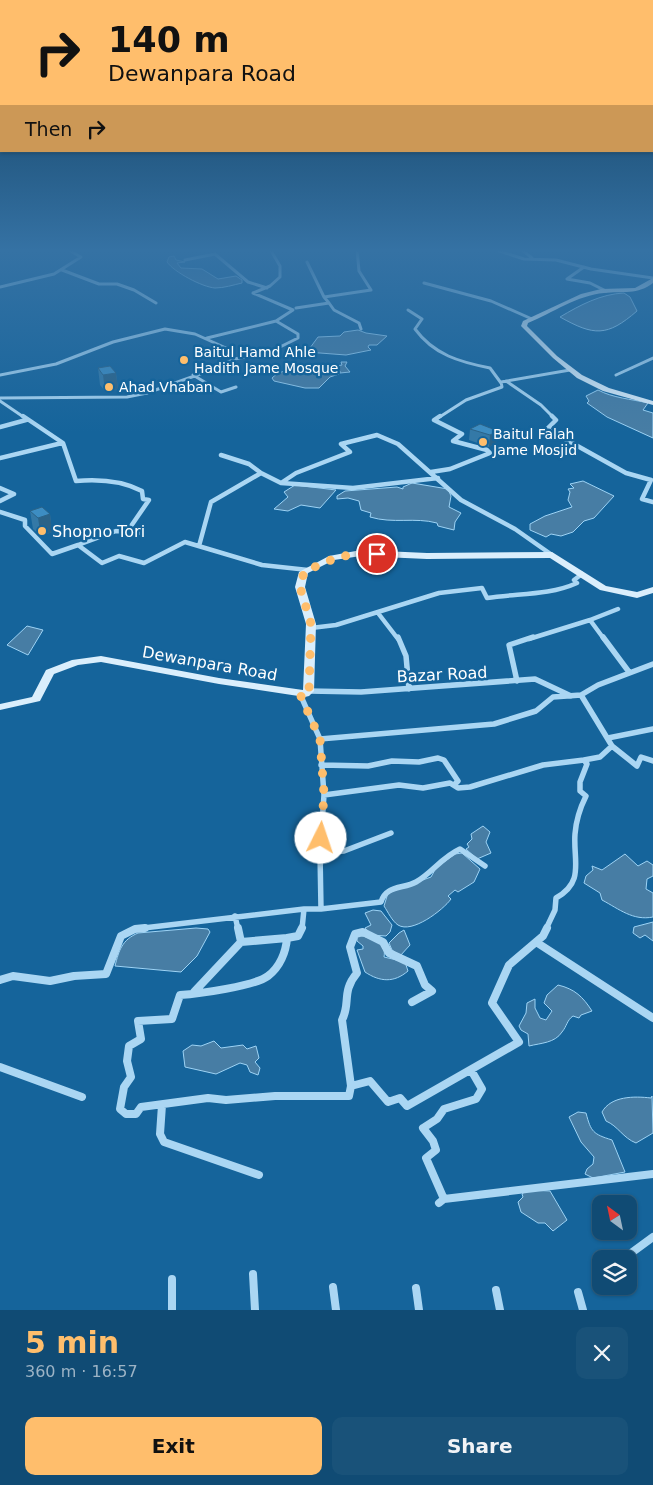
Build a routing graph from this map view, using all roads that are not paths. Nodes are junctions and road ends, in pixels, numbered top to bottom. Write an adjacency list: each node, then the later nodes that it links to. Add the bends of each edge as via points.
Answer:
1 (293, 310): 7 (street)
2 (334, 310): 8 (street, via 359,323)
3 (408, 310): 17 (street, via 422,319 415,329 426,344 461,362 490,368)
4 (512, 310): 6 (street)
5 (553, 310): 6 (street)
6 (532, 319): 12 (street, via 525,322 527,330)
7 (276, 321): 9 (street); 14 (street, via 298,334 298,338 272,352 234,358 214,369)
8 (360, 329)
9 (205, 338): 10 (street); 13 (street, via 165,329 113,342 56,364)
10 (226, 348)
11 (653, 358): 15 (street)
12 (570, 370): 16 (street); 20 (street, via 613,394)
13 (0, 375)
14 (193, 375): 18 (street, via 221,392); 19 (street, via 147,393 128,396)
15 (616, 375)
16 (506, 381): 17 (street); 32 (street, via 542,405 556,420 547,428 626,473 651,480 642,499)
17 (501, 382): 26 (street, via 503,386 466,400 434,420 462,434 453,441 487,450 490,454 450,469)
18 (236, 387)
19 (0, 399): 21 (street)
20 (653, 403)
21 (26, 420): 22 (street); 23 (street)
22 (0, 427)
23 (63, 443): 25 (street); 34 (street, via 76,481 133,486 142,491 143,499 149,500)
24 (221, 455): 27 (street, via 249,464)
25 (0, 458)
26 (431, 472): 28 (street); 29 (street, via 398,444 377,435 341,444 350,452 292,473)
27 (261, 474): 29 (street); 37 (street, via 211,502)
28 (438, 478): 29 (street, via 353,488); 38 (street, via 461,500)
29 (281, 483)
30 (0, 488): 31 (street, via 14,494)
31 (0, 501)
32 (653, 502)
33 (0, 512): 36 (street, via 26,520 25,526 52,554)
34 (129, 529): 35 (street); 36 (street, via 114,530)
35 (142, 532)
36 (78, 544): 37 (street, via 102,563 119,556 144,563 185,542)
37 (199, 546): 39 (street, via 262,565)
38 (552, 555): 39 (street, via 361,553 332,558); 40 (street)
39 (308, 570): 45 (street, via 304,572 300,587)
40 (582, 574): 41 (street, via 603,588 622,594 637,595); 43 (street, via 574,580 577,583 561,590 487,598 482,588 455,590)
41 (653, 590)
42 (618, 608): 44 (street)
43 (378, 612): 45 (street, via 336,625); 49 (street, via 396,632 404,650 410,669)
44 (590, 620): 47 (street); 48 (street, via 509,644)
45 (311, 628): 50 (street)
46 (653, 664): 47 (street)
47 (629, 672): 51 (street)
48 (517, 681): 49 (street, Bazar Road); 52 (street, Bazar Road, via 535,679)
49 (409, 689): 50 (street, Bazar Road)
50 (304, 692): 53 (street, Dewanpara Road, via 100,659 59,667 50,672 36,699); 56 (street)
51 (580, 695): 52 (street); 55 (street)
52 (572, 696): 56 (street, via 553,698 536,711 494,724)
53 (0, 708)
54 (653, 729): 55 (street)
55 (608, 738): 57 (street)
56 (320, 739): 60 (street)
57 (612, 746): 58 (street, via 600,757); 59 (street, via 637,766 642,757)
58 (584, 760): 61 (street, via 543,765 470,787 458,788); 71 (street, via 587,764 580,791 586,796 580,806 575,834 576,878 563,895 556,898 555,910 543,936)
59 (653, 761)
60 (321, 765): 61 (street, via 368,766 438,758 444,760 457,777); 62 (street)
61 (455, 784): 62 (street, via 424,788 399,785)
62 (324, 794): 64 (street)
63 (391, 833): 64 (street, via 344,851)
64 (320, 853): 67 (street)
65 (485, 866): 67 (street, via 460,849 442,859 427,875 389,890 381,902)
66 (304, 909): 67 (street); 68 (street); 69 (street, via 302,932)
67 (321, 909)
68 (236, 916): 70 (street); 72 (street, via 126,932 120,936 106,974 50,981 13,976)
69 (287, 938): 70 (street); 73 (street, via 287,945 273,974 208,992)
70 (241, 942): 73 (street)
71 (536, 942): 75 (street); 77 (street, via 509,965 492,1002 519,1042)
72 (0, 980)
73 (194, 992): 80 (street, via 180,995 172,1019 138,1021 141,1039 128,1046 131,1077 124,1087 120,1109 126,1114 136,1114 141,1107)
74 (412, 1002): 78 (street, via 432,991 425,985 417,966 389,953 383,942 363,932 352,936 351,948 357,973 348,982 344,1002 346,1012 342,1020)
75 (653, 1018)
76 (0, 1067): 79 (street)
77 (471, 1070): 78 (street, via 407,1106 400,1098 388,1102 370,1081); 81 (street, via 482,1089 476,1099 444,1109 437,1119 423,1128 436,1150 426,1158 441,1187 441,1201)
78 (350, 1086): 80 (street, via 349,1096 208,1098)
79 (82, 1097)
80 (162, 1105): 82 (street, via 160,1134 164,1142)
81 (653, 1174)
82 (259, 1175)
83 (653, 1237): 84 (street)
84 (637, 1250)
85 (253, 1274): 92 (street)
86 (172, 1279): 91 (street)
87 (334, 1286): 93 (street)
88 (416, 1288): 94 (street)
89 (496, 1290): 95 (street)
90 (578, 1292): 96 (street)
91 (172, 1310)
92 (255, 1310)
93 (336, 1310)
94 (419, 1310)
95 (500, 1310)
96 (583, 1310)

